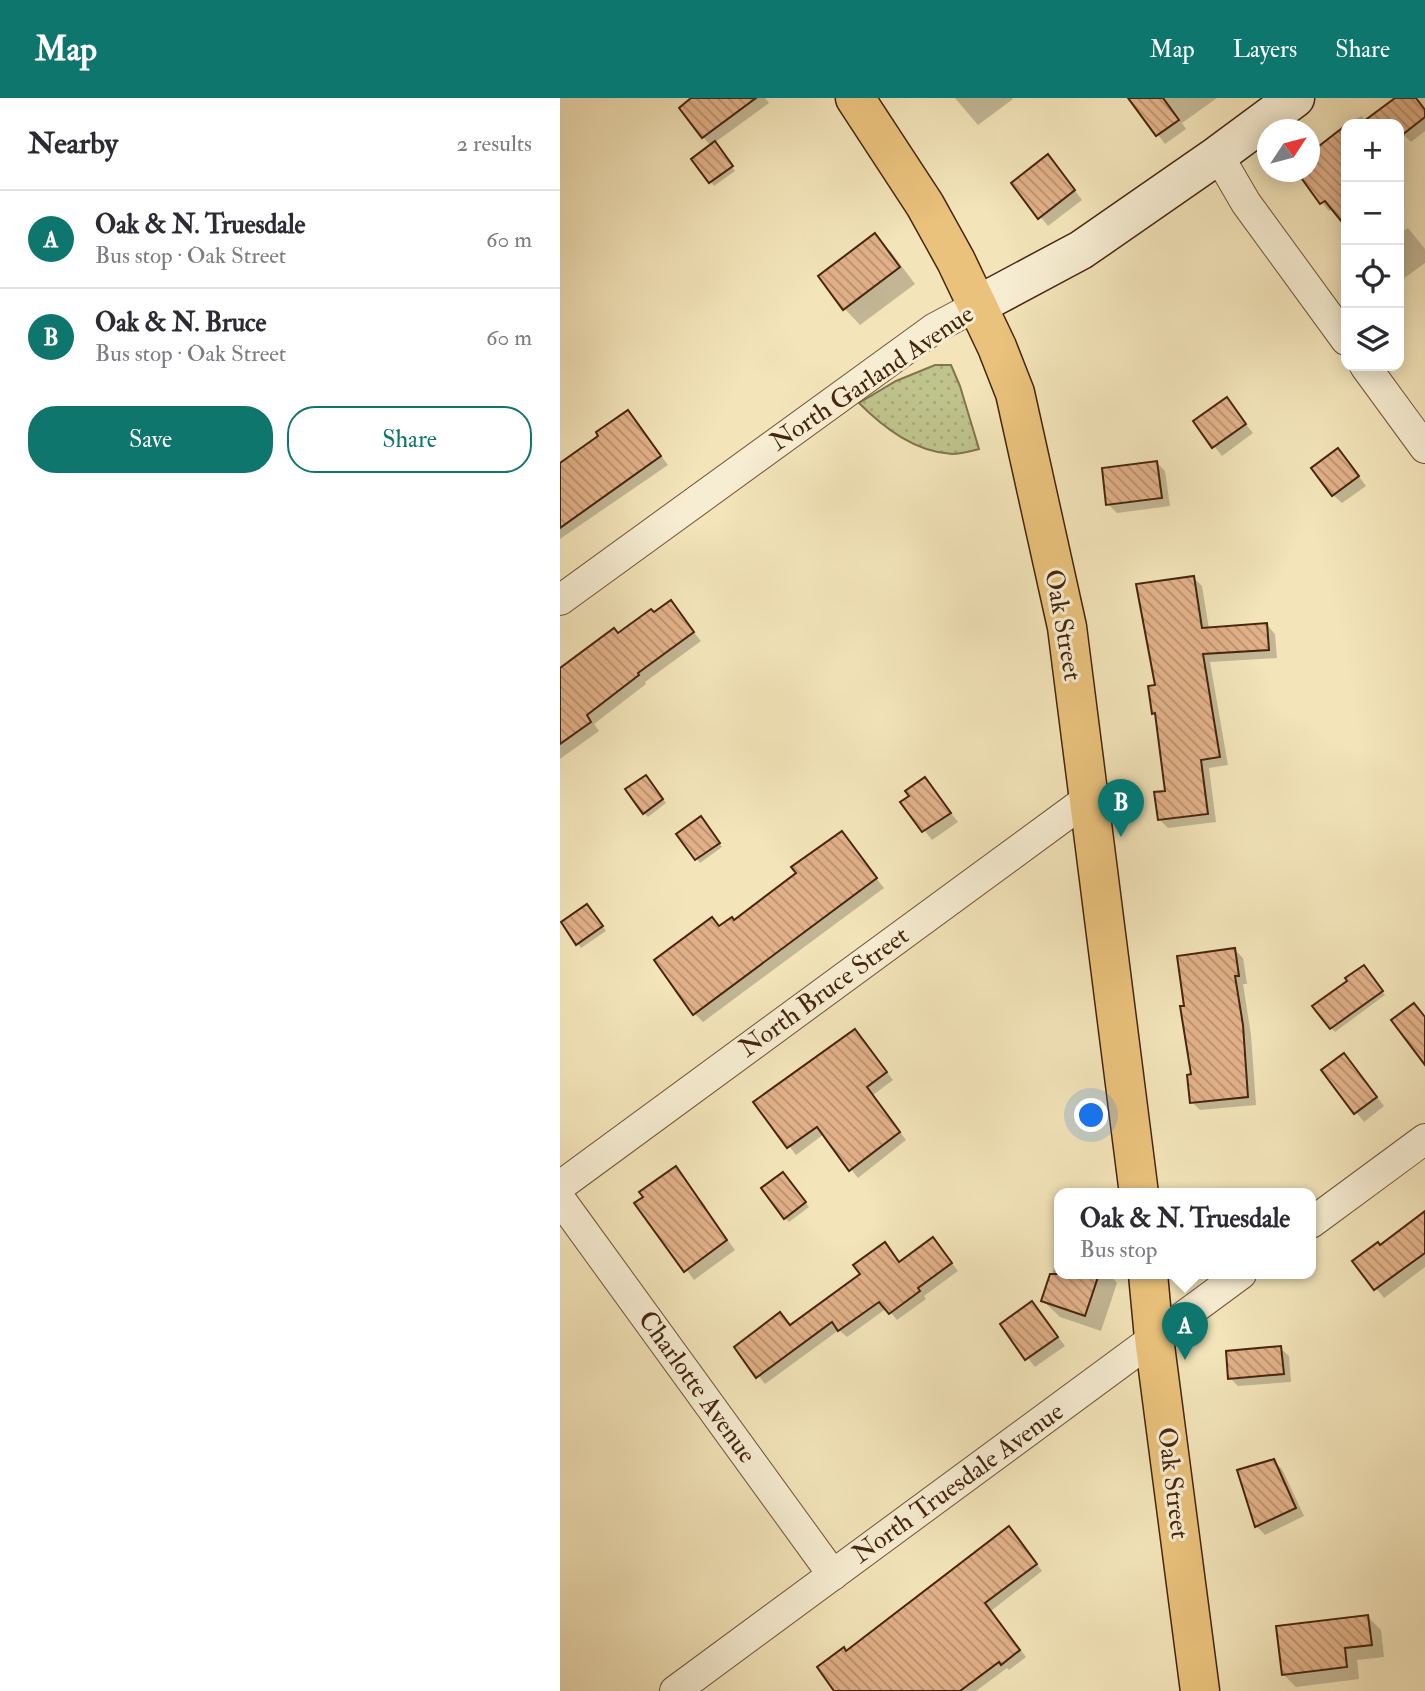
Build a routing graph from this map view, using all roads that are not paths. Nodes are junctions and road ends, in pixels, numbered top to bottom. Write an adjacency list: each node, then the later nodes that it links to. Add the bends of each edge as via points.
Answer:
1 (855, 98): 4 (highway, Oak Street, via 925,205)
2 (1294, 98): 3 (street, North Garland Avenue)
3 (1218, 155): 4 (street, North Garland Avenue, via 1081,250); 5 (street, via 1246,203)
4 (978, 305): 8 (street, North Garland Avenue, via 936,328); 9 (highway, Oak Street, via 1015,393 1067,627)
5 (1341, 334)
6 (1369, 371): 7 (street)
7 (1425, 448)
8 (560, 600)
9 (1089, 798): 11 (street, North Bruce Street); 12 (highway, Oak Street)
10 (1425, 1139): 14 (street)
11 (560, 1186)
12 (1138, 1188)
13 (560, 1199): 18 (street, Charlotte Avenue)
14 (1316, 1219)
15 (1148, 1279): 17 (highway, Oak Street)
16 (1234, 1279): 17 (street, North Truesdale Avenue)
17 (1154, 1338): 18 (street, North Truesdale Avenue); 20 (highway, Oak Street)
18 (833, 1575): 19 (street, North Truesdale Avenue)
19 (675, 1691)
20 (1200, 1691)

